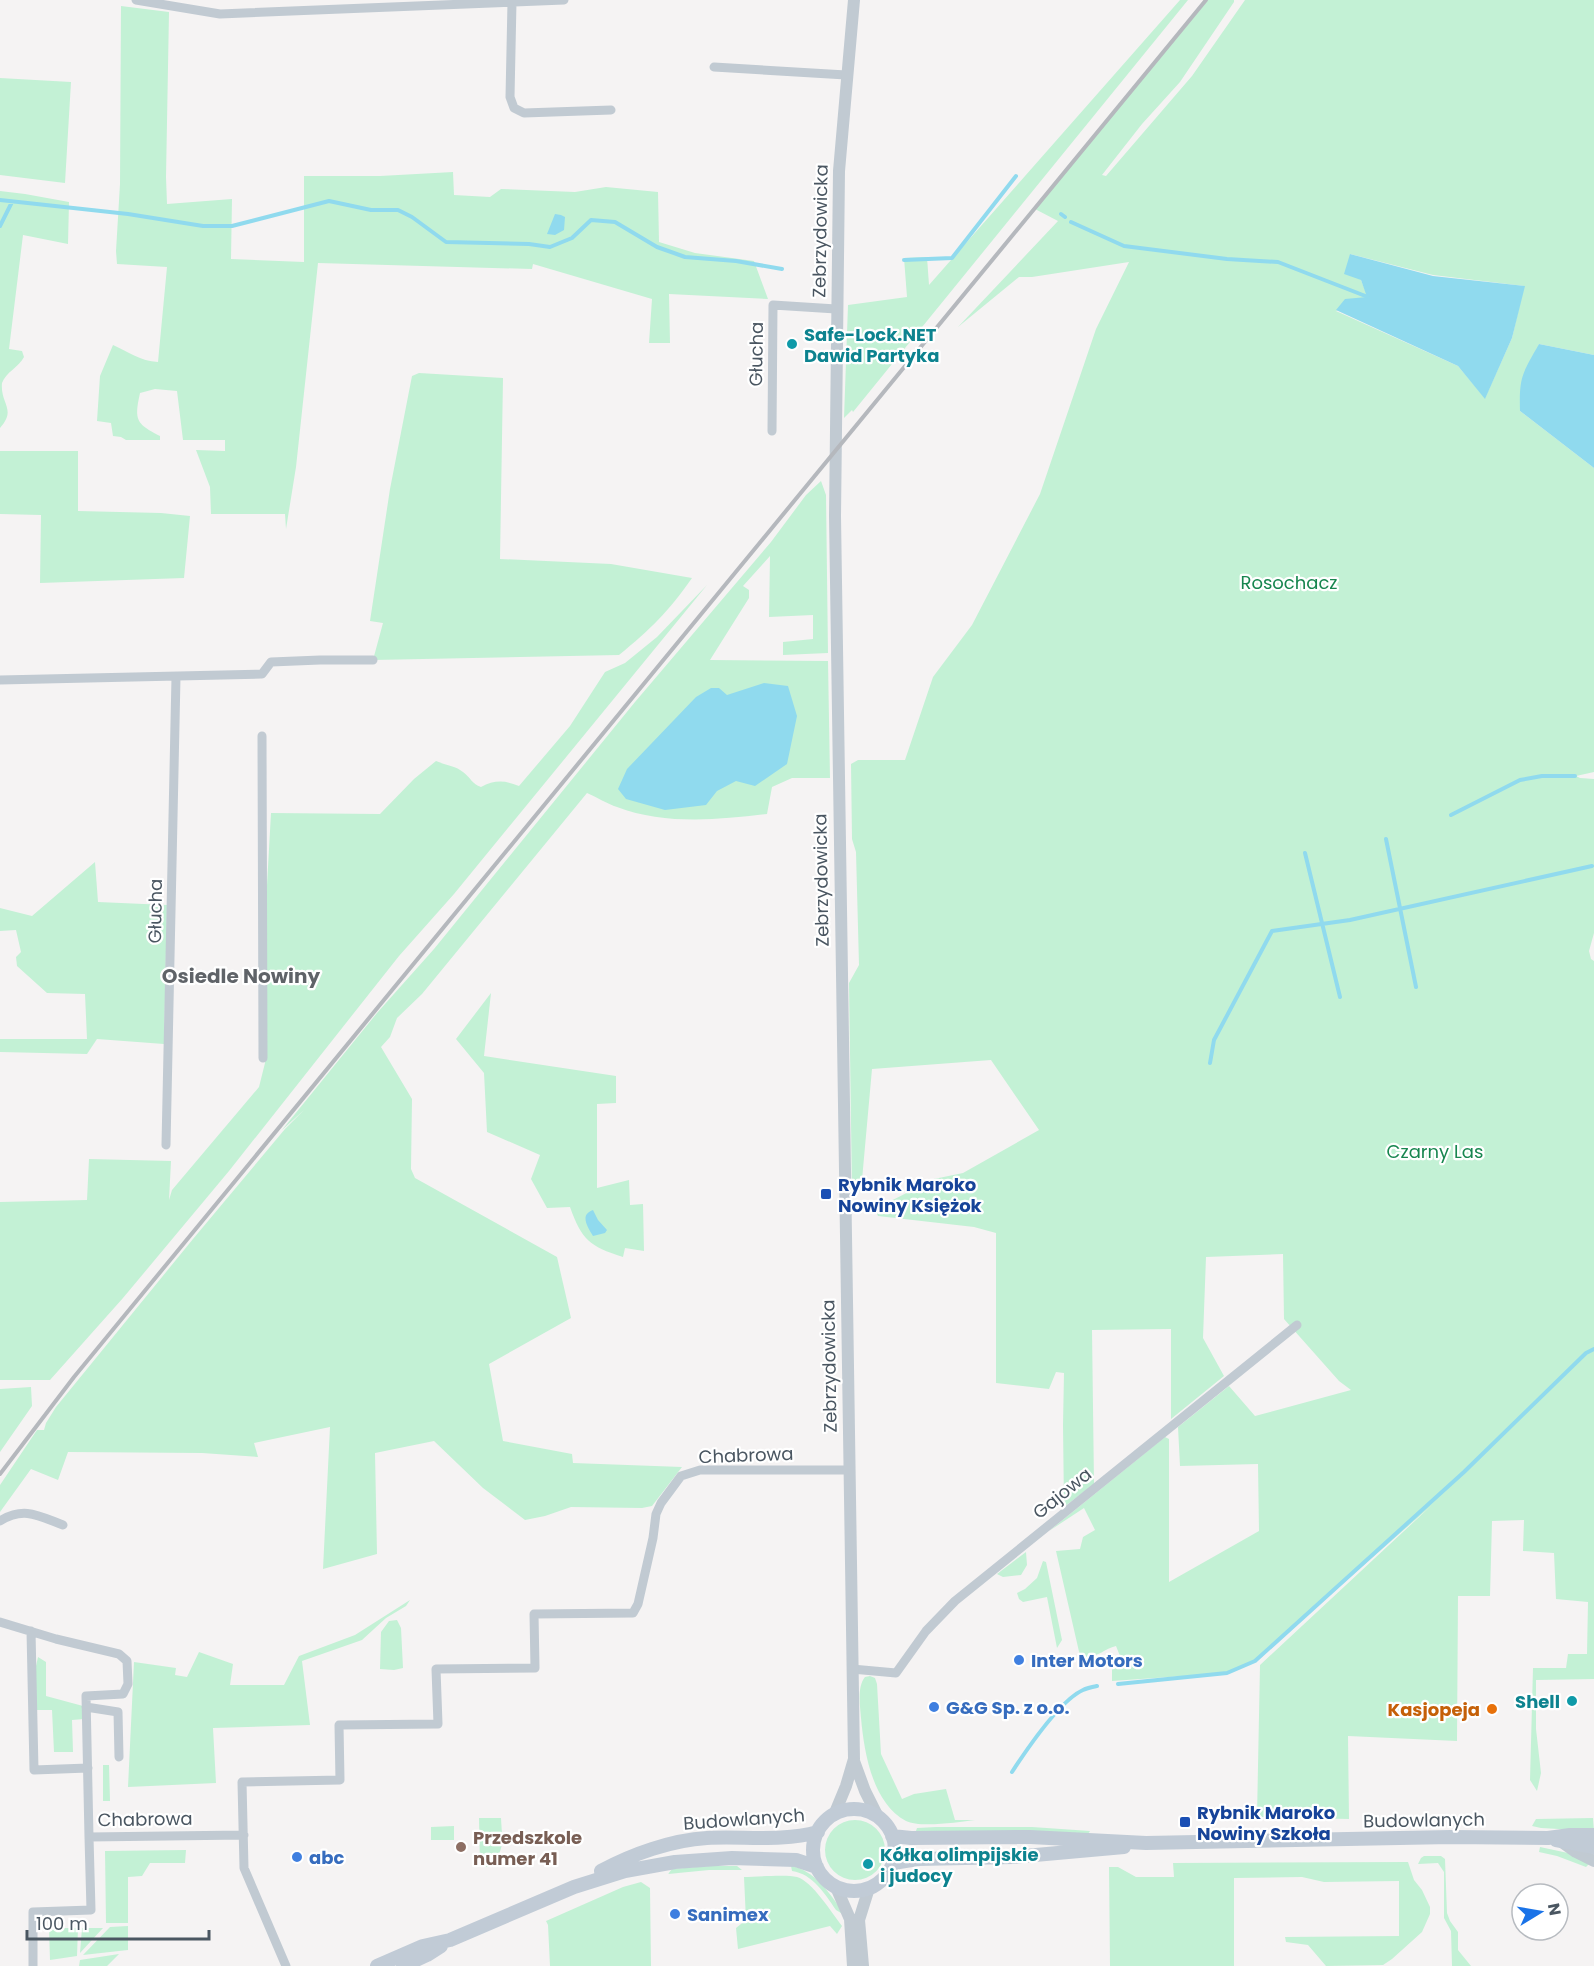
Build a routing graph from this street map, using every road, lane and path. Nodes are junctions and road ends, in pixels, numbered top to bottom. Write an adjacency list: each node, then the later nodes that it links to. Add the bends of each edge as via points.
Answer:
1 (136, 0): 4 (street, via 220,14)
2 (564, 0): 4 (street)
3 (854, 0): 6 (street, Zebrzydowicka)
4 (512, 2): 7 (street, via 510,97 514,108 524,113)
5 (714, 67): 6 (street)
6 (846, 75): 8 (street, Zebrzydowicka, via 839,171)
7 (611, 110)
8 (837, 309): 9 (street, Głucha, via 774,304); 17 (street, Zebrzydowicka, via 836,593)
9 (772, 430)
10 (373, 660): 11 (street, via 271,662 262,674)
11 (176, 676): 12 (street); 15 (street, Głucha)
12 (0, 680)
13 (262, 736): 14 (street)
14 (262, 1058)
15 (166, 1145)
16 (1297, 1325): 22 (street, Gajowa, via 955,1601 926,1631 896,1673)
17 (849, 1470): 22 (street, Zebrzydowicka); 30 (street, Chabrowa, via 700,1470 681,1476 656,1514 633,1613 534,1614 535,1668 436,1669 438,1724 339,1725 340,1780 242,1782)
18 (0, 1521): 19 (street, via 27,1512)
19 (63, 1525)
20 (0, 1622): 21 (street)
21 (31, 1631): 23 (street, via 119,1654 127,1661 126,1691 86,1696); 26 (street, via 34,1770)
22 (852, 1669): 25 (street, Zebrzydowicka)
23 (86, 1707): 24 (street, via 118,1712); 26 (street)
24 (119, 1757)
25 (854, 1760): 27 (street, Zebrzydowicka); 28 (street, Zebrzydowicka)
26 (88, 1768): 33 (street)
27 (834, 1815): 28 (main road, via 860,1810); 29 (main road)
28 (878, 1817): 32 (main road)
29 (818, 1832): 40 (main road, via 814,1847); 41 (main road, Budowlanych, via 784,1838 675,1842 603,1869)
30 (244, 1834): 33 (street, Chabrowa); 46 (street, Chabrowa, via 244,1868)
31 (1594, 1835): 34 (main road, Budowlanych)
32 (892, 1836): 36 (main road, Budowlanych, via 1030,1836); 39 (main road)
33 (89, 1837): 45 (street, Chabrowa, via 91,1910 33,1912)
34 (1548, 1838): 35 (main road); 36 (main road, Budowlanych)
35 (1562, 1842): 37 (main road); 38 (street)
36 (1146, 1843): 39 (main road, Budowlanych, via 1110,1850)
37 (1594, 1847)
38 (1594, 1861)
39 (893, 1863): 43 (main road, via 885,1877)
40 (817, 1867): 41 (main road, Budowlanych, via 791,1859 697,1860 625,1871); 42 (main road)
41 (573, 1887): 44 (main road, Budowlanych)
42 (837, 1887): 43 (main road, via 850,1891); 49 (street, via 850,1919)
43 (869, 1888): 50 (street, via 860,1920)
44 (450, 1940): 47 (main road, Budowlanych, via 423,1946); 48 (main road, Budowlanych)
45 (33, 1966)
46 (286, 1966)
47 (377, 1966)
48 (403, 1966)
49 (853, 1966)
50 (863, 1966)

